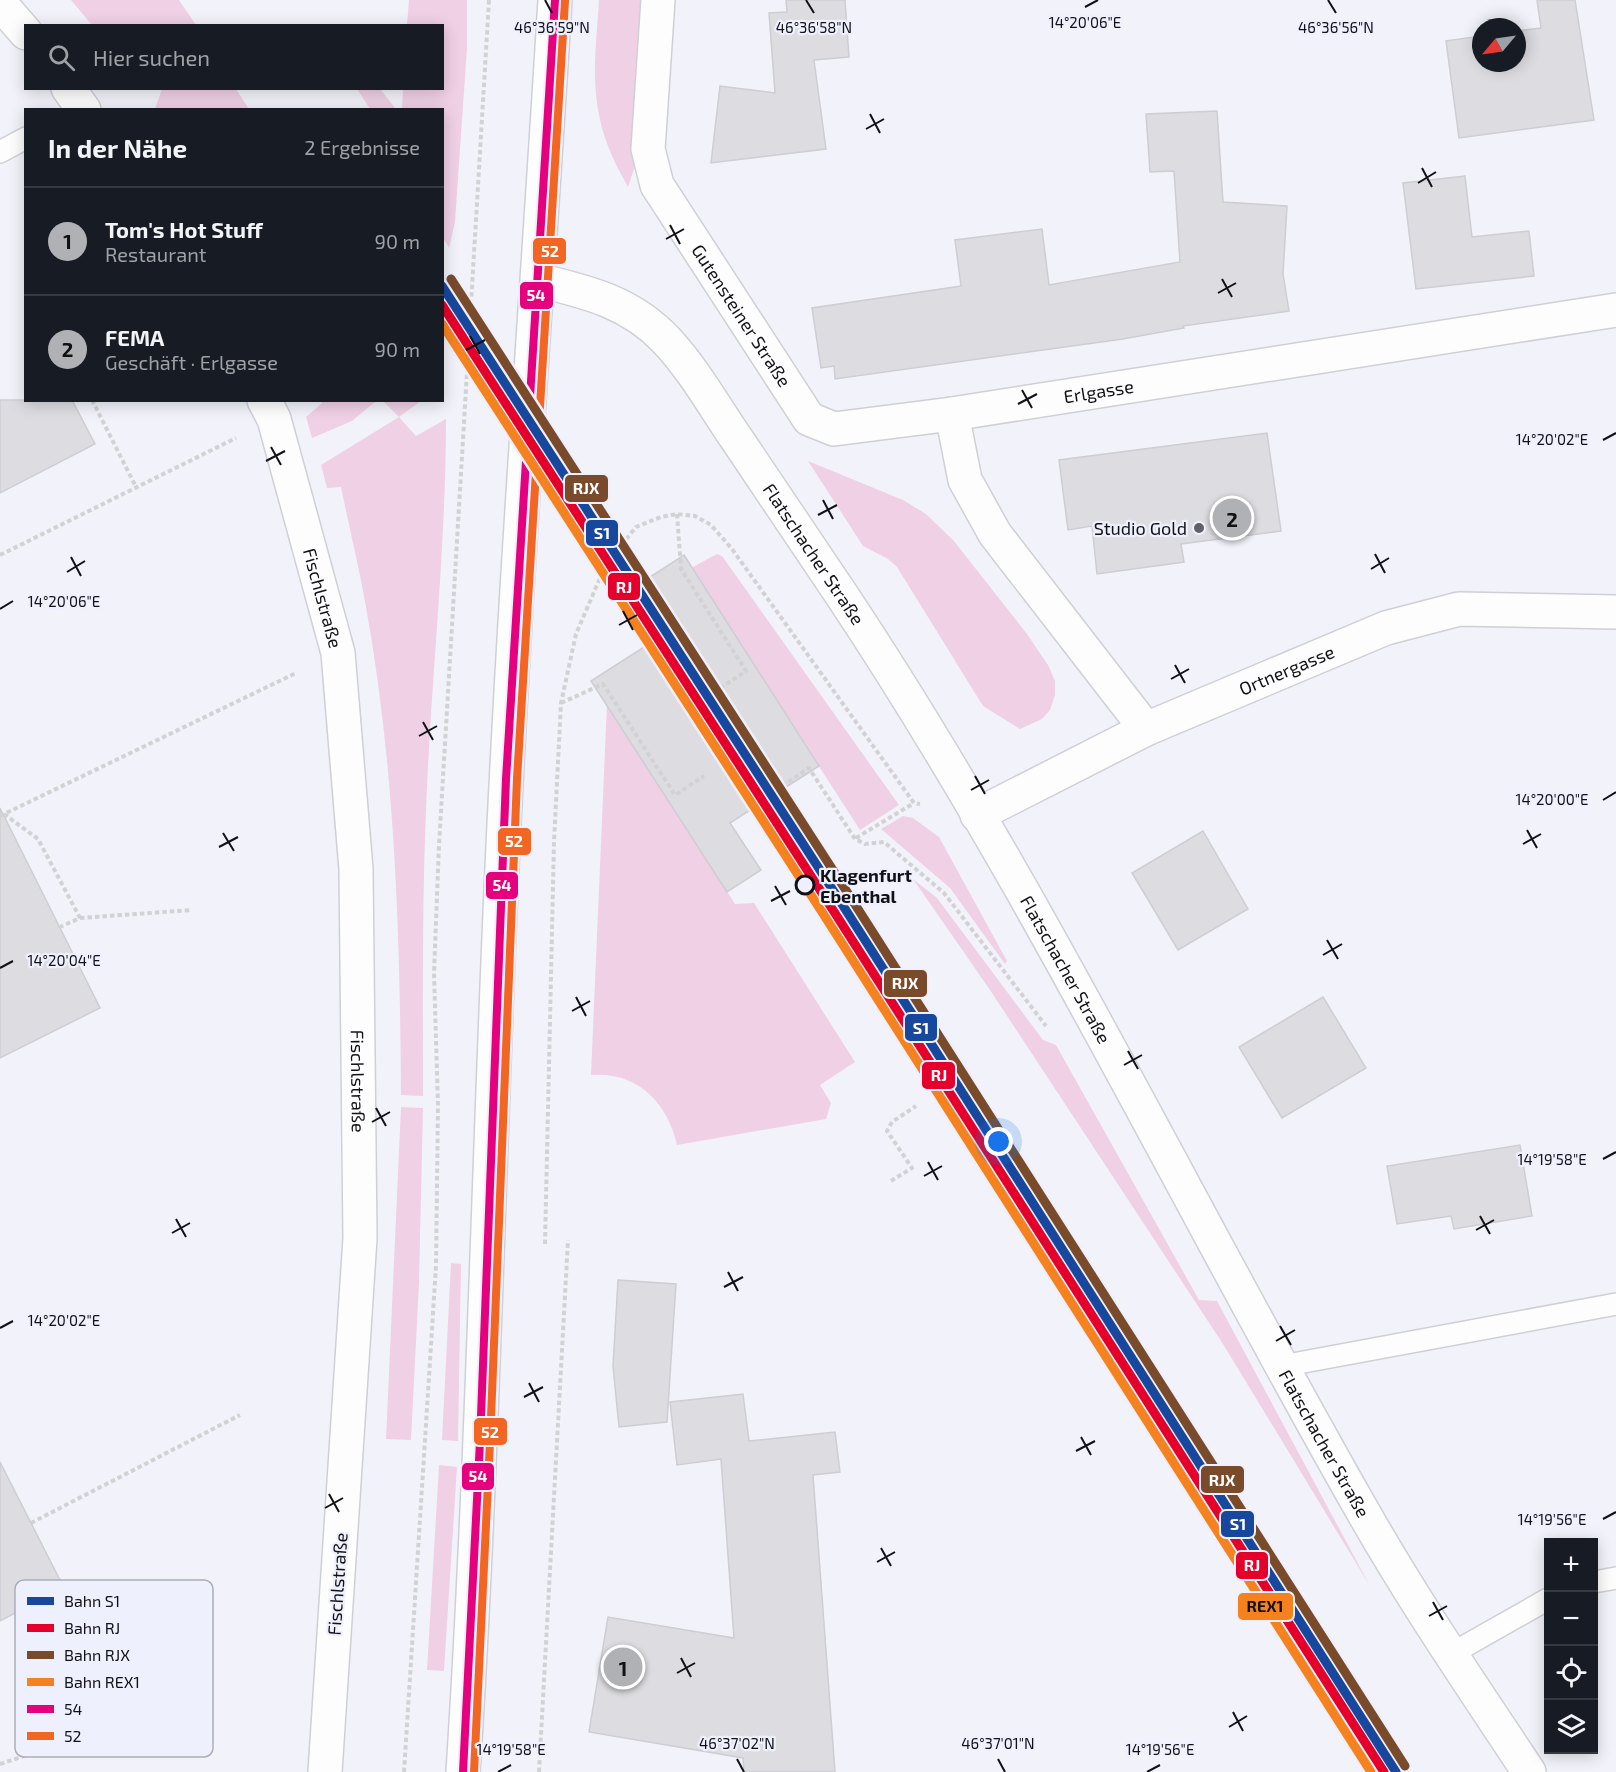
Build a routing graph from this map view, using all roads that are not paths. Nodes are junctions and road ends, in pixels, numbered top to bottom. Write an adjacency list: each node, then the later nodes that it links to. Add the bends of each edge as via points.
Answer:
1 (555, 0): 7 (street)
2 (658, 0): 10 (street, Gutensteiner Straße, via 648,149 657,185 809,420 834,429)
3 (0, 3): 4 (street)
4 (24, 31)
5 (24, 139): 6 (lane)
6 (0, 152)
7 (538, 280): 13 (street, Flatschacher Straße, via 596,294 646,322 667,341 709,397 874,645); 21 (street, via 502,867 489,1252)
8 (1616, 310): 10 (street, Erlgasse)
9 (269, 410): 20 (street, Fischlstraße, via 338,653 357,869 360,1238)
10 (952, 414): 12 (street, via 965,480 995,534)
11 (1616, 612): 12 (street, Ortnergasse, via 1459,609 1386,628)
12 (1146, 729): 13 (street, Ortnergasse)
13 (977, 815): 15 (street, Flatschacher Straße, via 1089,1010)
14 (1616, 1304): 15 (lane)
15 (1282, 1366): 19 (street, Flatschacher Straße, via 1364,1515)
16 (1616, 1578): 17 (lane)
17 (1598, 1581)
18 (1544, 1601): 19 (lane)
19 (1451, 1654): 22 (street, Flatschacher Straße)
20 (325, 1772)
21 (463, 1772)
22 (1529, 1772)

